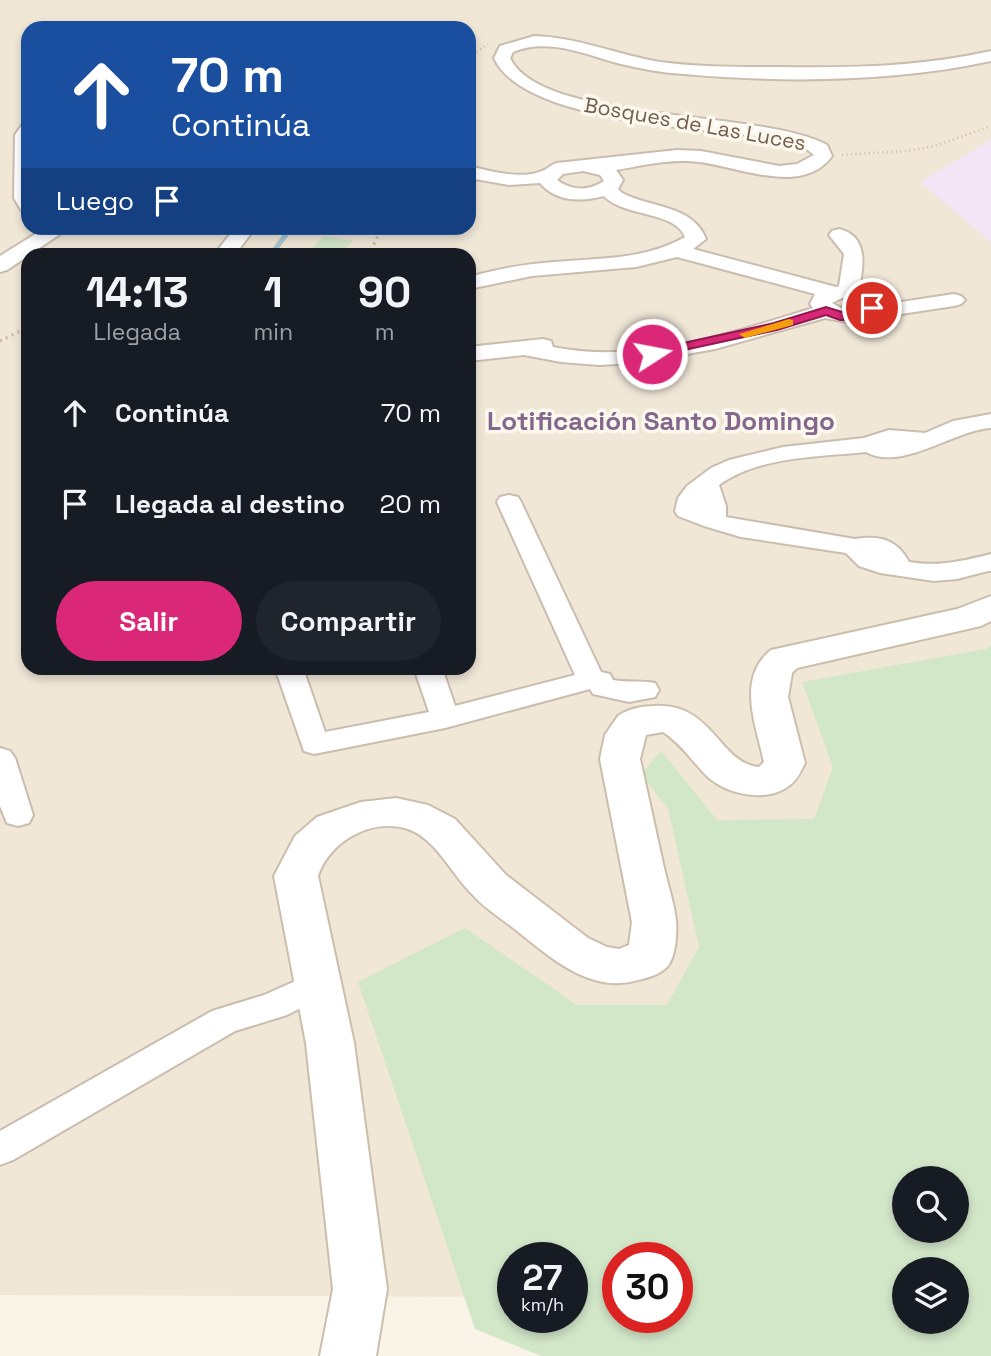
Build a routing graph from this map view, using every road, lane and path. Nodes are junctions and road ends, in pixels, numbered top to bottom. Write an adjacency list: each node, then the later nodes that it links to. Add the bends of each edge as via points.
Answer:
1 (991, 56): 3 (street, Bosques de Las Luces, via 910,68 801,73 658,67 547,41 516,44 502,55 519,79 566,100 810,141)
2 (991, 126): 3 (path, via 935,146)
3 (823, 156): 4 (street, Bosques de Las Luces, via 793,172 688,155)
4 (633, 162): 5 (street, Bosques de Las Luces); 8 (street, Bosques de Las Luces, via 619,170)
5 (592, 166): 7 (street, Bosques de Las Luces, via 565,167); 8 (street, via 607,171)
6 (476, 174): 7 (street)
7 (551, 181): 9 (street)
8 (610, 183): 9 (street); 14 (street, via 615,198 692,227 695,239)
9 (578, 194): 14 (street, via 637,216 674,239)
10 (839, 234): 17 (street, via 856,253)
11 (46, 235): 12 (street)
12 (24, 248)
13 (21, 250): 15 (street)
14 (678, 251): 16 (street, via 653,260 545,269); 17 (street)
15 (0, 266)
16 (476, 281)
17 (836, 298): 18 (street, via 869,300 872,308); 21 (street, via 709,343 602,360 524,348)
18 (954, 300)
19 (21, 330): 20 (path)
20 (0, 341)
21 (476, 353)
22 (991, 421): 24 (street, via 968,423 924,441 890,437 727,468 686,503 687,511 713,521 855,547 866,560 918,573 965,571)
23 (509, 502): 28 (street)
24 (991, 562)
25 (991, 607): 29 (main road, via 968,618 805,653 773,668 769,696 785,763 766,780 750,782 729,774)
26 (291, 675): 30 (street, via 314,744)
27 (430, 675): 30 (street)
28 (596, 681): 29 (street); 30 (street)
29 (658, 705): 33 (main road, via 629,728 620,759 654,922 651,954 640,964 624,968 575,954 487,883 444,831 421,818 386,813 334,824 302,857 296,876)
30 (445, 718)
31 (0, 758): 32 (street)
32 (18, 815)
33 (318, 984): 34 (street, via 275,1005 224,1021); 35 (main road, via 330,1042 360,1289)
34 (0, 1149)
35 (348, 1356)

